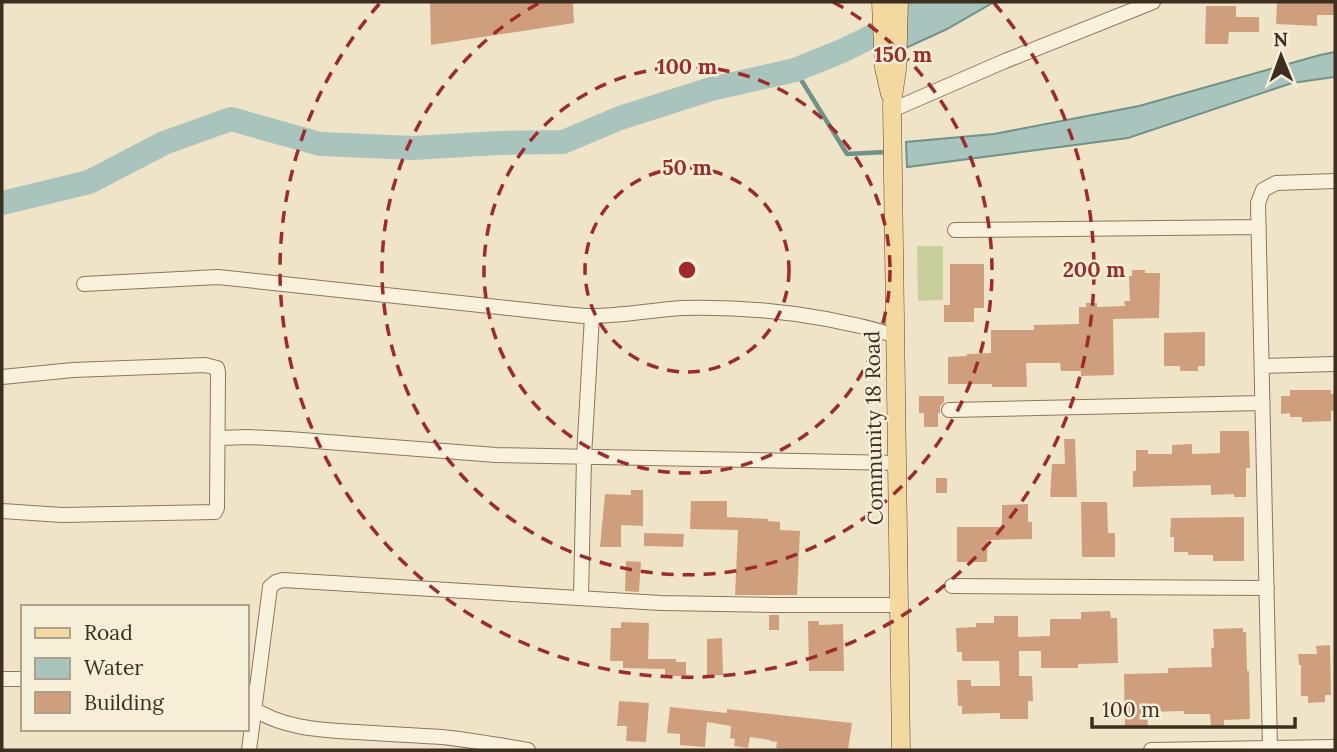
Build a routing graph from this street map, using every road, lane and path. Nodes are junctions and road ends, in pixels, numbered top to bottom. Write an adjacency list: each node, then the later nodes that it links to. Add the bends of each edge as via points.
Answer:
1 (881, 2): 4 (main road, Community 18 Road)
2 (899, 2): 4 (main road, Community 18 Road)
3 (1153, 2): 5 (street)
4 (891, 69): 5 (main road, Community 18 Road)
5 (892, 107): 11 (main road, Community 18 Road)
6 (1335, 181): 7 (street, via 1269,186 1260,196)
7 (1259, 228): 8 (street); 13 (street)
8 (955, 230)
9 (84, 284): 10 (street, via 218,277)
10 (592, 316): 11 (street, via 682,308 758,310 854,323); 18 (street)
11 (894, 335): 19 (main road, Community 18 Road)
12 (1335, 363): 13 (street)
13 (1262, 366): 15 (street)
14 (2, 377): 17 (street, via 214,366 218,372)
15 (1262, 403): 16 (street); 22 (street)
16 (949, 410)
17 (218, 438): 18 (street); 20 (street, via 215,512)
18 (584, 457): 19 (street); 23 (street)
19 (897, 463): 24 (main road, Community 18 Road)
20 (2, 511)
21 (952, 586): 22 (street)
22 (1266, 588): 29 (street)
23 (581, 598): 24 (street); 27 (street, via 276,582 268,596)
24 (900, 605): 32 (main road, Community 18 Road)
25 (2, 679): 26 (street)
26 (21, 679)
27 (251, 707): 30 (street); 31 (street, via 279,721 312,729 442,737)
28 (1335, 747): 29 (street)
29 (1270, 748): 33 (street)
30 (249, 750)
31 (528, 750)
32 (901, 750)
33 (1151, 750)

